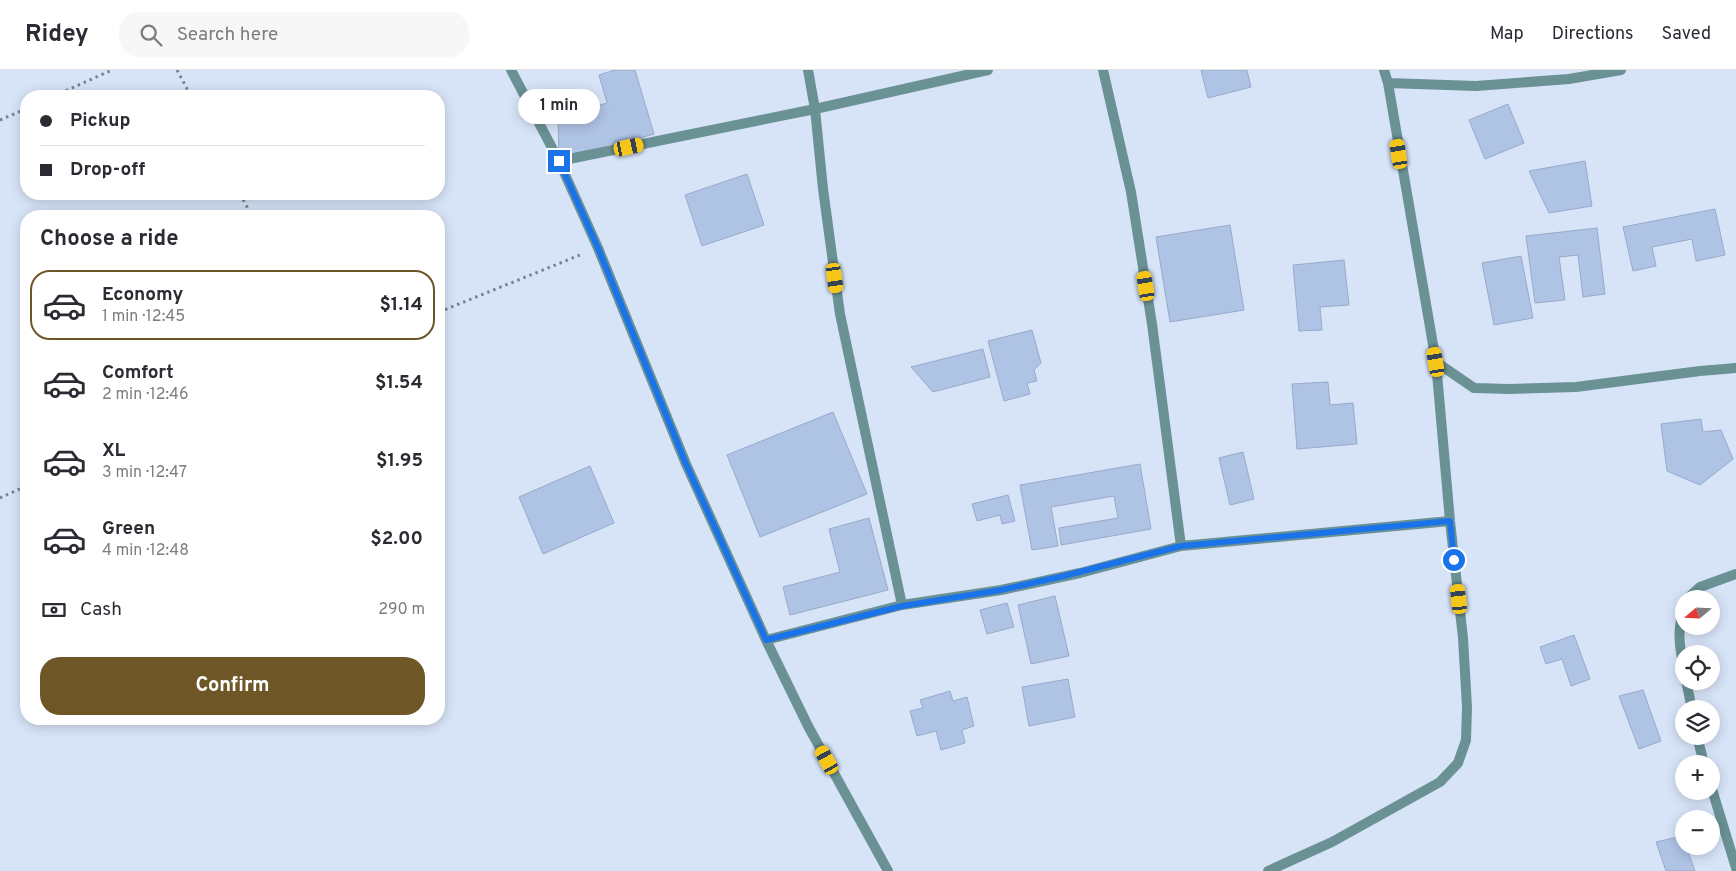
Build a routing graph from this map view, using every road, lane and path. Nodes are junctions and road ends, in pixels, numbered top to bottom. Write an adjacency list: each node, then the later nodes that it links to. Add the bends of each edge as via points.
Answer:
1 (112, 70): 10 (path)
2 (178, 70): 11 (path)
3 (511, 70): 15 (street)
4 (808, 70): 12 (street)
5 (988, 70): 12 (street)
6 (1103, 70): 23 (street, via 1131,192)
7 (1384, 70): 9 (street)
8 (1622, 70): 9 (street, via 1569,79 1476,86)
9 (1388, 83): 18 (street)
10 (67, 90)
11 (188, 90)
12 (815, 109): 15 (street); 26 (street, via 840,314)
13 (20, 111): 14 (path)
14 (0, 120)
15 (559, 161): 16 (street)
16 (598, 248): 17 (path); 27 (street, via 686,464)
17 (445, 310)
18 (1436, 362): 19 (street, via 1474,388 1509,390 1576,387); 22 (street)
19 (1736, 368)
20 (20, 489): 21 (path)
21 (0, 498)
22 (1450, 521): 23 (street); 31 (street, via 1467,708 1466,740 1458,763 1440,782 1399,806)
23 (1181, 546): 26 (street, via 1001,590)
24 (1736, 574): 25 (street)
25 (1697, 590)
26 (902, 606): 27 (street)
27 (766, 640): 30 (street, via 808,726)
28 (1715, 800): 29 (street)
29 (1736, 868)
30 (888, 871)
31 (1268, 871)

